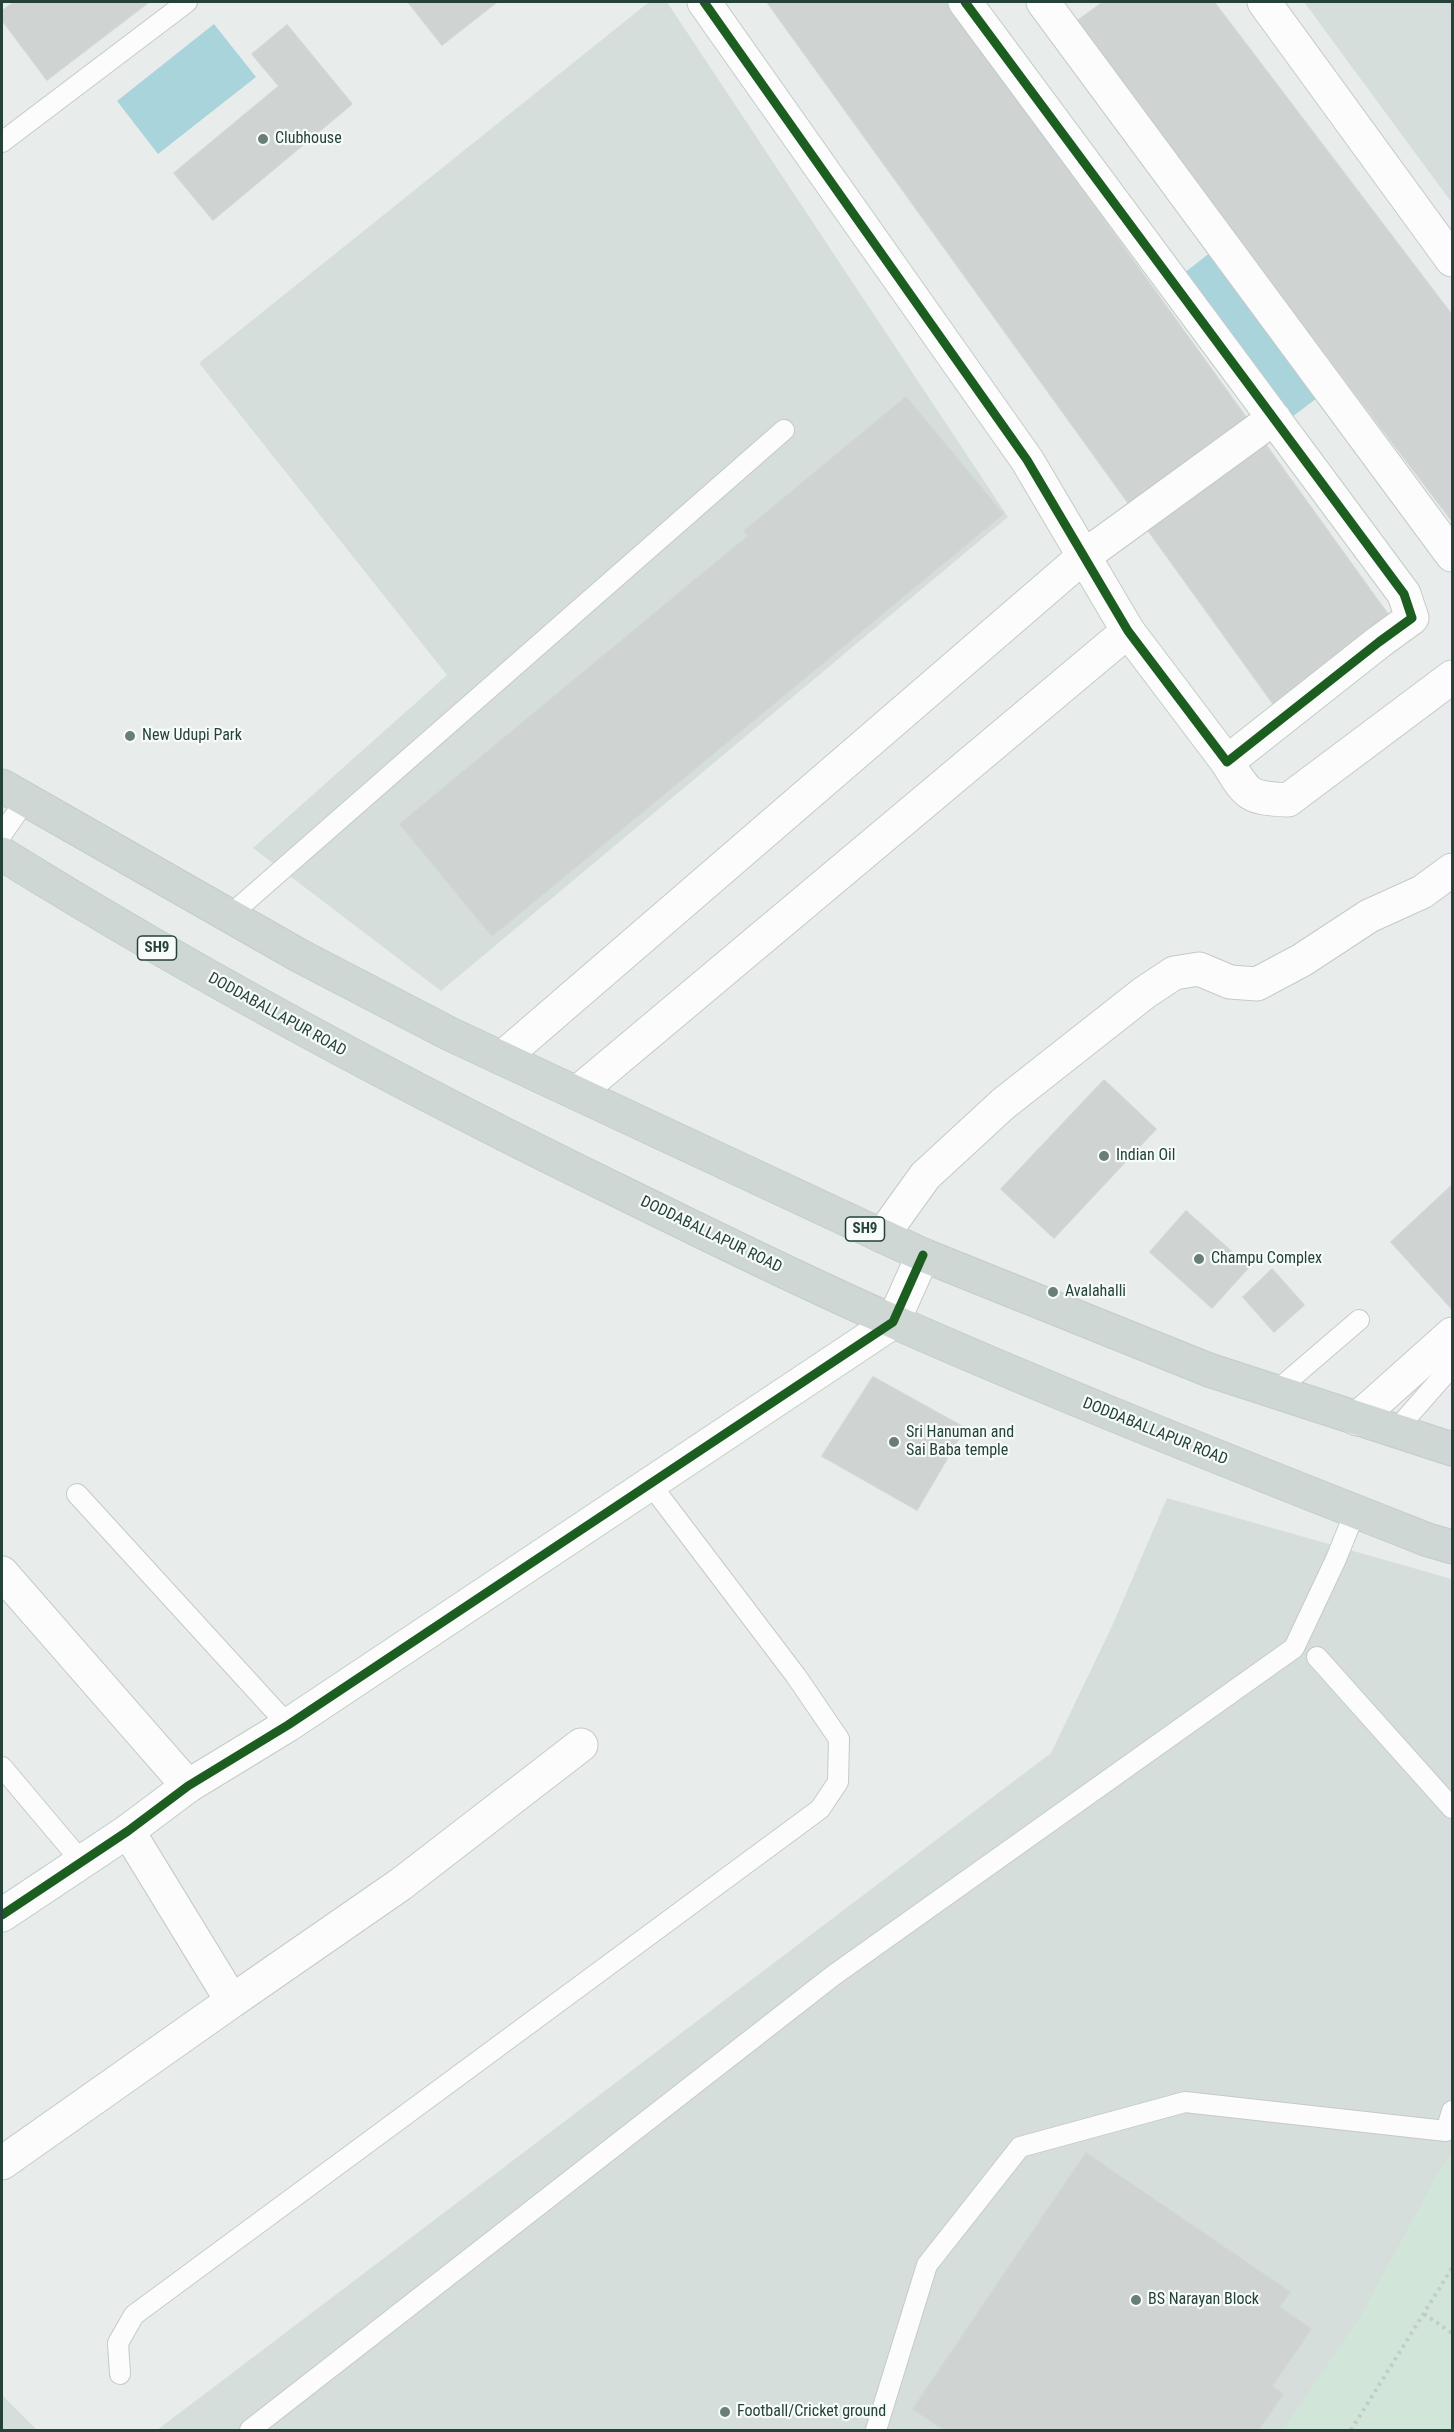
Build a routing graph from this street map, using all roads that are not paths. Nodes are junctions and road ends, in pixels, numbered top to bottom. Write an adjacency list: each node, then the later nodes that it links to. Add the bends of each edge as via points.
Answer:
1 (187, 2): 6 (lane)
2 (704, 2): 11 (street, via 1027,460)
3 (965, 2): 8 (street)
4 (1043, 2): 10 (street)
5 (1264, 2): 7 (street)
6 (2, 142)
7 (1452, 260)
8 (1274, 418): 11 (street); 14 (street, via 1404,594 1412,618)
9 (784, 430): 19 (lane)
10 (1452, 555)
11 (1083, 557): 12 (street); 20 (street)
12 (1128, 631): 14 (street); 21 (street)
13 (1452, 677): 14 (street, via 1288,800 1260,799 1244,790)
14 (1227, 762)
15 (13, 793): 16 (lane); 19 (main road, SH9)
16 (2, 834)
17 (2, 854): 25 (main road, DODDABALLAPUR ROAD / SH9, via 107,920 316,1038 523,1144)
18 (1452, 870): 22 (street, via 1422,892 1369,916 1257,984 1230,982 1199,969 1174,973 1003,1104 925,1176)
19 (229, 916): 20 (main road, SH9, via 309,962)
20 (502, 1058): 21 (main road, SH9)
21 (577, 1093): 22 (main road, SH9)
22 (882, 1236): 23 (main road, SH9)
23 (923, 1255): 25 (street); 28 (main road, SH9, via 1209,1370)
24 (1359, 1320): 28 (lane)
25 (893, 1322): 32 (street); 34 (main road, DODDABALLAPUR ROAD / SH9)
26 (1452, 1334): 29 (street)
27 (1452, 1365): 30 (lane)
28 (1275, 1392): 29 (main road, SH9)
29 (1357, 1419): 30 (main road, SH9)
30 (1395, 1431): 31 (main road, SH9)
31 (1452, 1449)
32 (651, 1485): 38 (street); 49 (lane, via 839,1739 838,1782 820,1809 135,2315 118,2343)
33 (77, 1494): 38 (lane)
34 (1355, 1512): 35 (main road, DODDABALLAPUR ROAD / SH9); 50 (lane, via 1294,1648 834,1975)
35 (1452, 1547)
36 (2, 1573): 41 (street)
37 (1317, 1657): 42 (lane)
38 (288, 1725): 41 (street)
39 (581, 1745): 46 (street, via 401,1884)
40 (2, 1767): 44 (lane)
41 (188, 1786): 43 (street)
42 (1452, 1808)
43 (128, 1831): 44 (street); 46 (street)
44 (82, 1862): 45 (street)
45 (2, 1915)
46 (232, 2001): 48 (street)
47 (1452, 2111): 51 (lane, via 1446,2131 1185,2102 1020,2147 927,2265)
48 (2, 2163)
49 (120, 2374)
50 (250, 2430)
51 (876, 2430)

